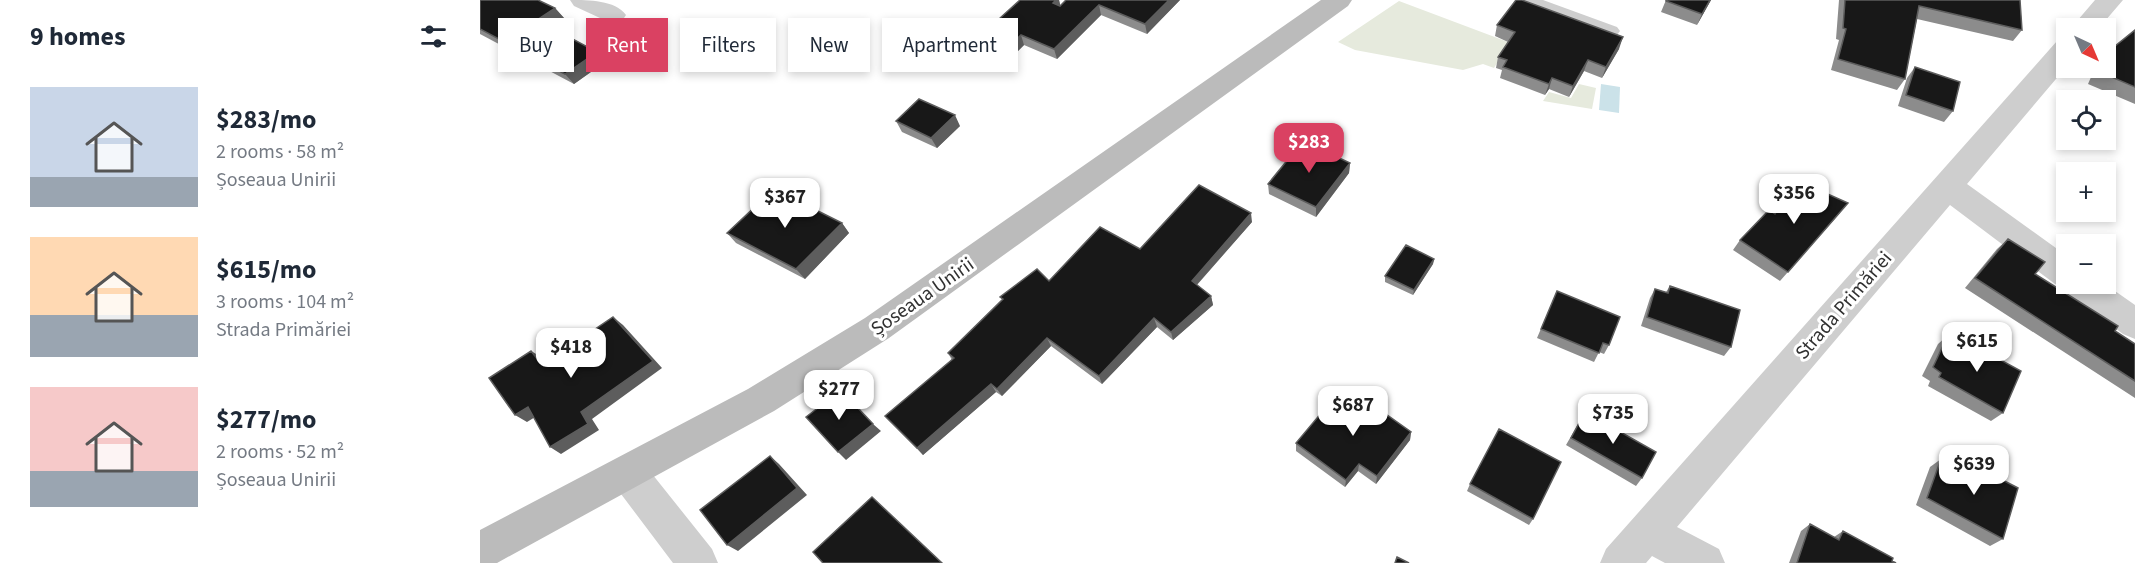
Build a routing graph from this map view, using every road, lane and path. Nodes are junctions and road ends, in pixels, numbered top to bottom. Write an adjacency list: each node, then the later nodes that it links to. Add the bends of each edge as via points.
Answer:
1 (583, 0): 5 (street)
2 (1339, 0): 13 (main road, Șoseaua Unirii, via 877,328 760,400)
3 (1526, 0): 7 (lane)
4 (2110, 0): 6 (street)
5 (613, 15)
6 (2093, 18)
7 (1611, 31)
8 (2056, 60): 9 (street, Strada Primăriei)
9 (1946, 185): 10 (street); 14 (street, Strada Primăriei)
10 (2056, 266)
11 (2094, 294): 12 (street)
12 (2135, 324)
13 (628, 473): 15 (main road, Șoseaua Unirii); 16 (street)
14 (1647, 532): 17 (street, Strada Primăriei); 18 (street)
15 (480, 551)
16 (698, 563)
17 (1620, 563)
18 (1705, 563)

